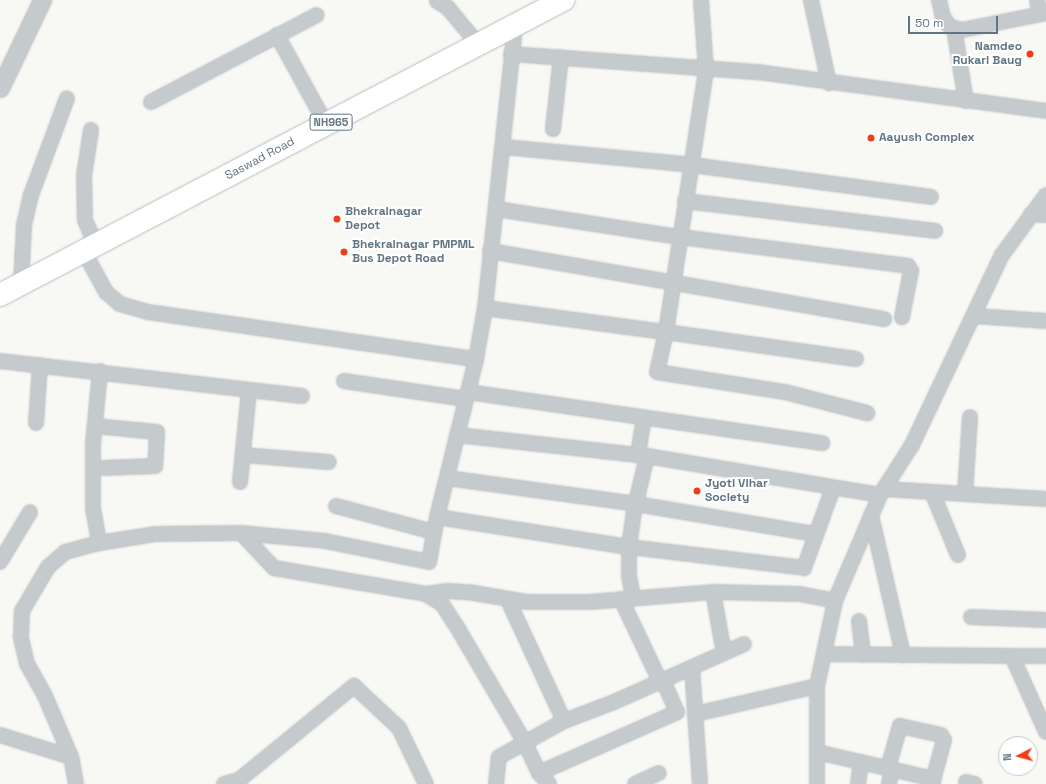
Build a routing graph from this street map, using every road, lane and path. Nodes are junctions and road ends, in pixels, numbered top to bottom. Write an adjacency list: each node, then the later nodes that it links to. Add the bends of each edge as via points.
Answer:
1 (42, 0): 17 (street)
2 (563, 0): 10 (highway, Saswad Road / NH965)
3 (701, 0): 16 (street)
4 (811, 0): 18 (street)
5 (939, 0): 11 (street, via 943,17)
6 (1037, 0): 8 (street)
7 (437, 1): 13 (street, via 448,8)
8 (1043, 14): 11 (street, via 962,30)
9 (317, 15): 12 (street)
10 (515, 25): 13 (highway, Saswad Road / NH965); 14 (street)
11 (954, 28): 20 (street)
12 (277, 35): 21 (street); 23 (street)
13 (478, 44): 23 (highway, Saswad Road / NH965)
14 (511, 54): 15 (street); 26 (street)
15 (561, 57): 16 (street); 24 (street)
16 (706, 70): 18 (street, via 758,72); 27 (street)
17 (1, 82)
18 (829, 83): 20 (street)
19 (67, 98): 38 (street, via 31,195 24,225)
20 (966, 101): 22 (street)
21 (151, 102)
22 (1046, 111)
23 (326, 124): 36 (highway, Saswad Road / NH965)
24 (553, 129)
25 (90, 130): 36 (street, via 84,176 85,220 90,232)
26 (503, 147): 27 (street); 31 (street)
27 (692, 165): 29 (street); 30 (street)
28 (1046, 195): 32 (street)
29 (931, 197)
30 (685, 201): 34 (street); 35 (street)
31 (496, 209): 35 (street); 37 (street)
32 (1031, 214): 33 (street); 42 (street, via 1002,255)
33 (1046, 215)
34 (935, 231)
35 (680, 237): 39 (street); 43 (street, via 908,266 911,271)
36 (91, 246): 38 (highway, Saswad Road / NH965); 47 (street, via 106,292 120,304 148,312)
37 (490, 251): 39 (street); 41 (street)
38 (21, 283): 40 (highway, Saswad Road / NH965)
39 (674, 283): 44 (street); 46 (street)
40 (0, 295)
41 (485, 308): 46 (street); 47 (street)
42 (975, 316): 45 (street); 70 (street, via 912,445)
43 (902, 317)
44 (884, 318)
45 (1046, 321)
46 (666, 332): 48 (street); 56 (street, via 657,372 785,392)
47 (476, 359): 55 (street)
48 (856, 359)
49 (0, 361): 50 (street)
50 (40, 365): 51 (street); 59 (street)
51 (100, 371): 53 (street); 60 (street)
52 (344, 381): 55 (street)
53 (249, 390): 54 (street); 63 (street)
54 (302, 396)
55 (467, 396): 58 (street); 61 (street)
56 (866, 414)
57 (970, 417): 72 (street)
58 (644, 418): 62 (street); 64 (street)
59 (36, 423)
60 (95, 426): 66 (street, via 157,432 155,466); 82 (street, via 93,508)
61 (457, 435): 64 (street); 67 (street)
62 (822, 444)
63 (243, 455): 65 (street); 68 (street)
64 (642, 456): 69 (street); 74 (street)
65 (329, 462)
66 (103, 468)
67 (447, 478): 74 (street); 78 (street)
68 (240, 482)
69 (833, 488): 70 (street); 81 (street)
70 (882, 492): 71 (street); 77 (street)
71 (932, 492): 72 (street); 84 (street)
72 (965, 494): 73 (street)
73 (1046, 499)
74 (636, 504): 81 (street); 83 (street)
75 (336, 506): 79 (street)
76 (30, 512): 85 (street)
77 (871, 515): 90 (street); 98 (street)
78 (437, 517): 79 (street); 83 (street)
79 (434, 532): 80 (street, via 429,562 325,541)
80 (241, 533): 82 (street, via 156,534); 87 (street, via 274,568)
81 (816, 534): 83 (street, via 804,568)
82 (99, 543): 110 (street, via 65,552 48,567 22,611 21,637 27,664 45,696)
83 (628, 547): 88 (street)
84 (958, 555)
85 (0, 562)
86 (713, 592): 88 (street); 90 (street, via 800,594); 95 (street)
87 (426, 594): 89 (street, via 448,591); 108 (street, via 442,604)
88 (627, 598): 89 (street, via 590,602); 102 (street)
89 (508, 600): 105 (street)
90 (835, 601): 96 (street)
91 (971, 617): 92 (street)
92 (1046, 620)
93 (859, 621): 97 (street)
94 (744, 644): 95 (street)
95 (724, 653): 101 (street)
96 (824, 654): 97 (street); 103 (street)
97 (863, 654): 98 (street)
98 (903, 655): 99 (street)
99 (1012, 656): 100 (street); 106 (street)
100 (1046, 656)
101 (692, 667): 102 (street); 104 (street)
102 (661, 680): 105 (street); 113 (street, via 677,712)
103 (817, 686): 104 (street); 109 (street)
104 (695, 714): 122 (street)
105 (564, 721): 108 (street)
106 (1046, 732)
107 (0, 735): 110 (street)
108 (525, 743): 113 (street); 119 (street, via 499,757)
109 (817, 752): 111 (street); 123 (street)
110 (71, 757): 116 (street)
111 (861, 762): 112 (street); 124 (street)
112 (890, 769): 115 (street); 115 (street, via 900,728 903,726 944,738); 125 (street)
113 (538, 773): 120 (street)
114 (659, 773): 121 (street)
115 (933, 782)
116 (76, 784)
117 (224, 784): 118 (street, via 239,780 354,686 399,728)
118 (426, 784)
119 (496, 784)
120 (549, 784)
121 (635, 784)
122 (700, 784)
123 (817, 784)
124 (858, 784)
125 (889, 784)

